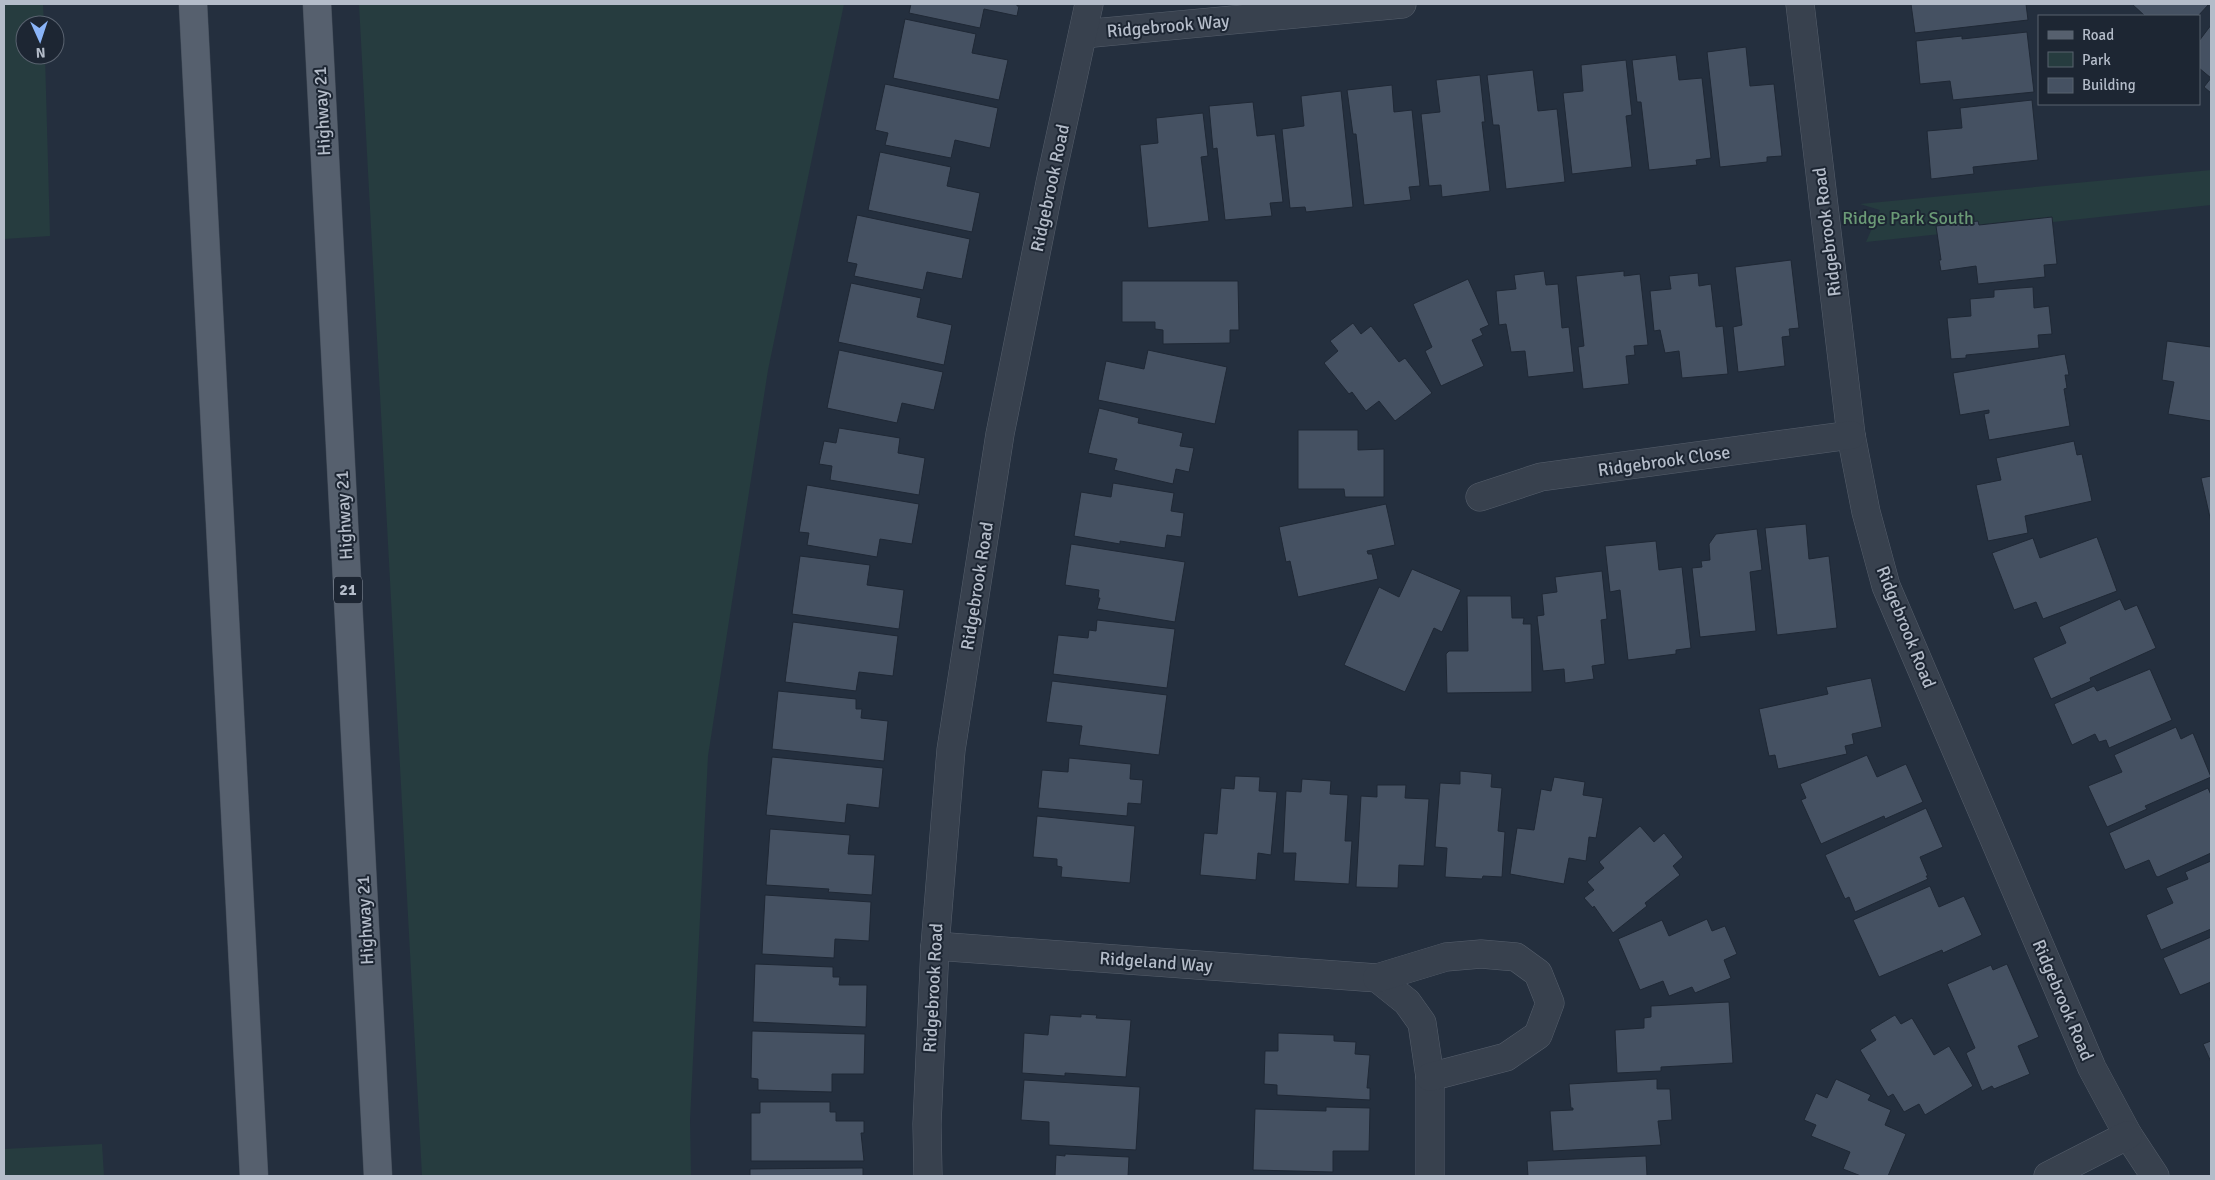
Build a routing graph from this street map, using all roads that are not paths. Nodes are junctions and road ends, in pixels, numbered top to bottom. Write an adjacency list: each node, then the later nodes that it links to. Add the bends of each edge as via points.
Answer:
1 (193, 4): 13 (main road)
2 (317, 4): 14 (main road, Highway 21 / 21)
3 (1089, 4): 6 (street, Ridgebrook Road)
4 (1402, 4): 6 (street, Ridgebrook Way)
5 (1800, 4): 7 (street, Ridgebrook Road)
6 (1083, 34): 9 (street, Ridgebrook Road, via 1000,434 952,750)
7 (1851, 435): 8 (street, Ridgebrook Close, via 1541,477); 12 (street, Ridgebrook Road, via 1866,512 1886,586 2092,1068)
8 (1480, 497)
9 (935, 946): 10 (street, Ridgeland Way); 15 (street, Ridgebrook Road, via 926,1124)
10 (1377, 978): 11 (street, via 1407,1002 1422,1023); 11 (street, Ridgeland Way, via 1446,958 1481,954 1516,957 1538,973 1550,1002 1538,1035 1506,1057)
11 (1430, 1077): 16 (street)
12 (2128, 1135): 17 (street); 18 (street, Ridgebrook Road)
13 (254, 1176)
14 (378, 1176)
15 (928, 1176)
16 (1430, 1176)
17 (2048, 1176)
18 (2155, 1176)

